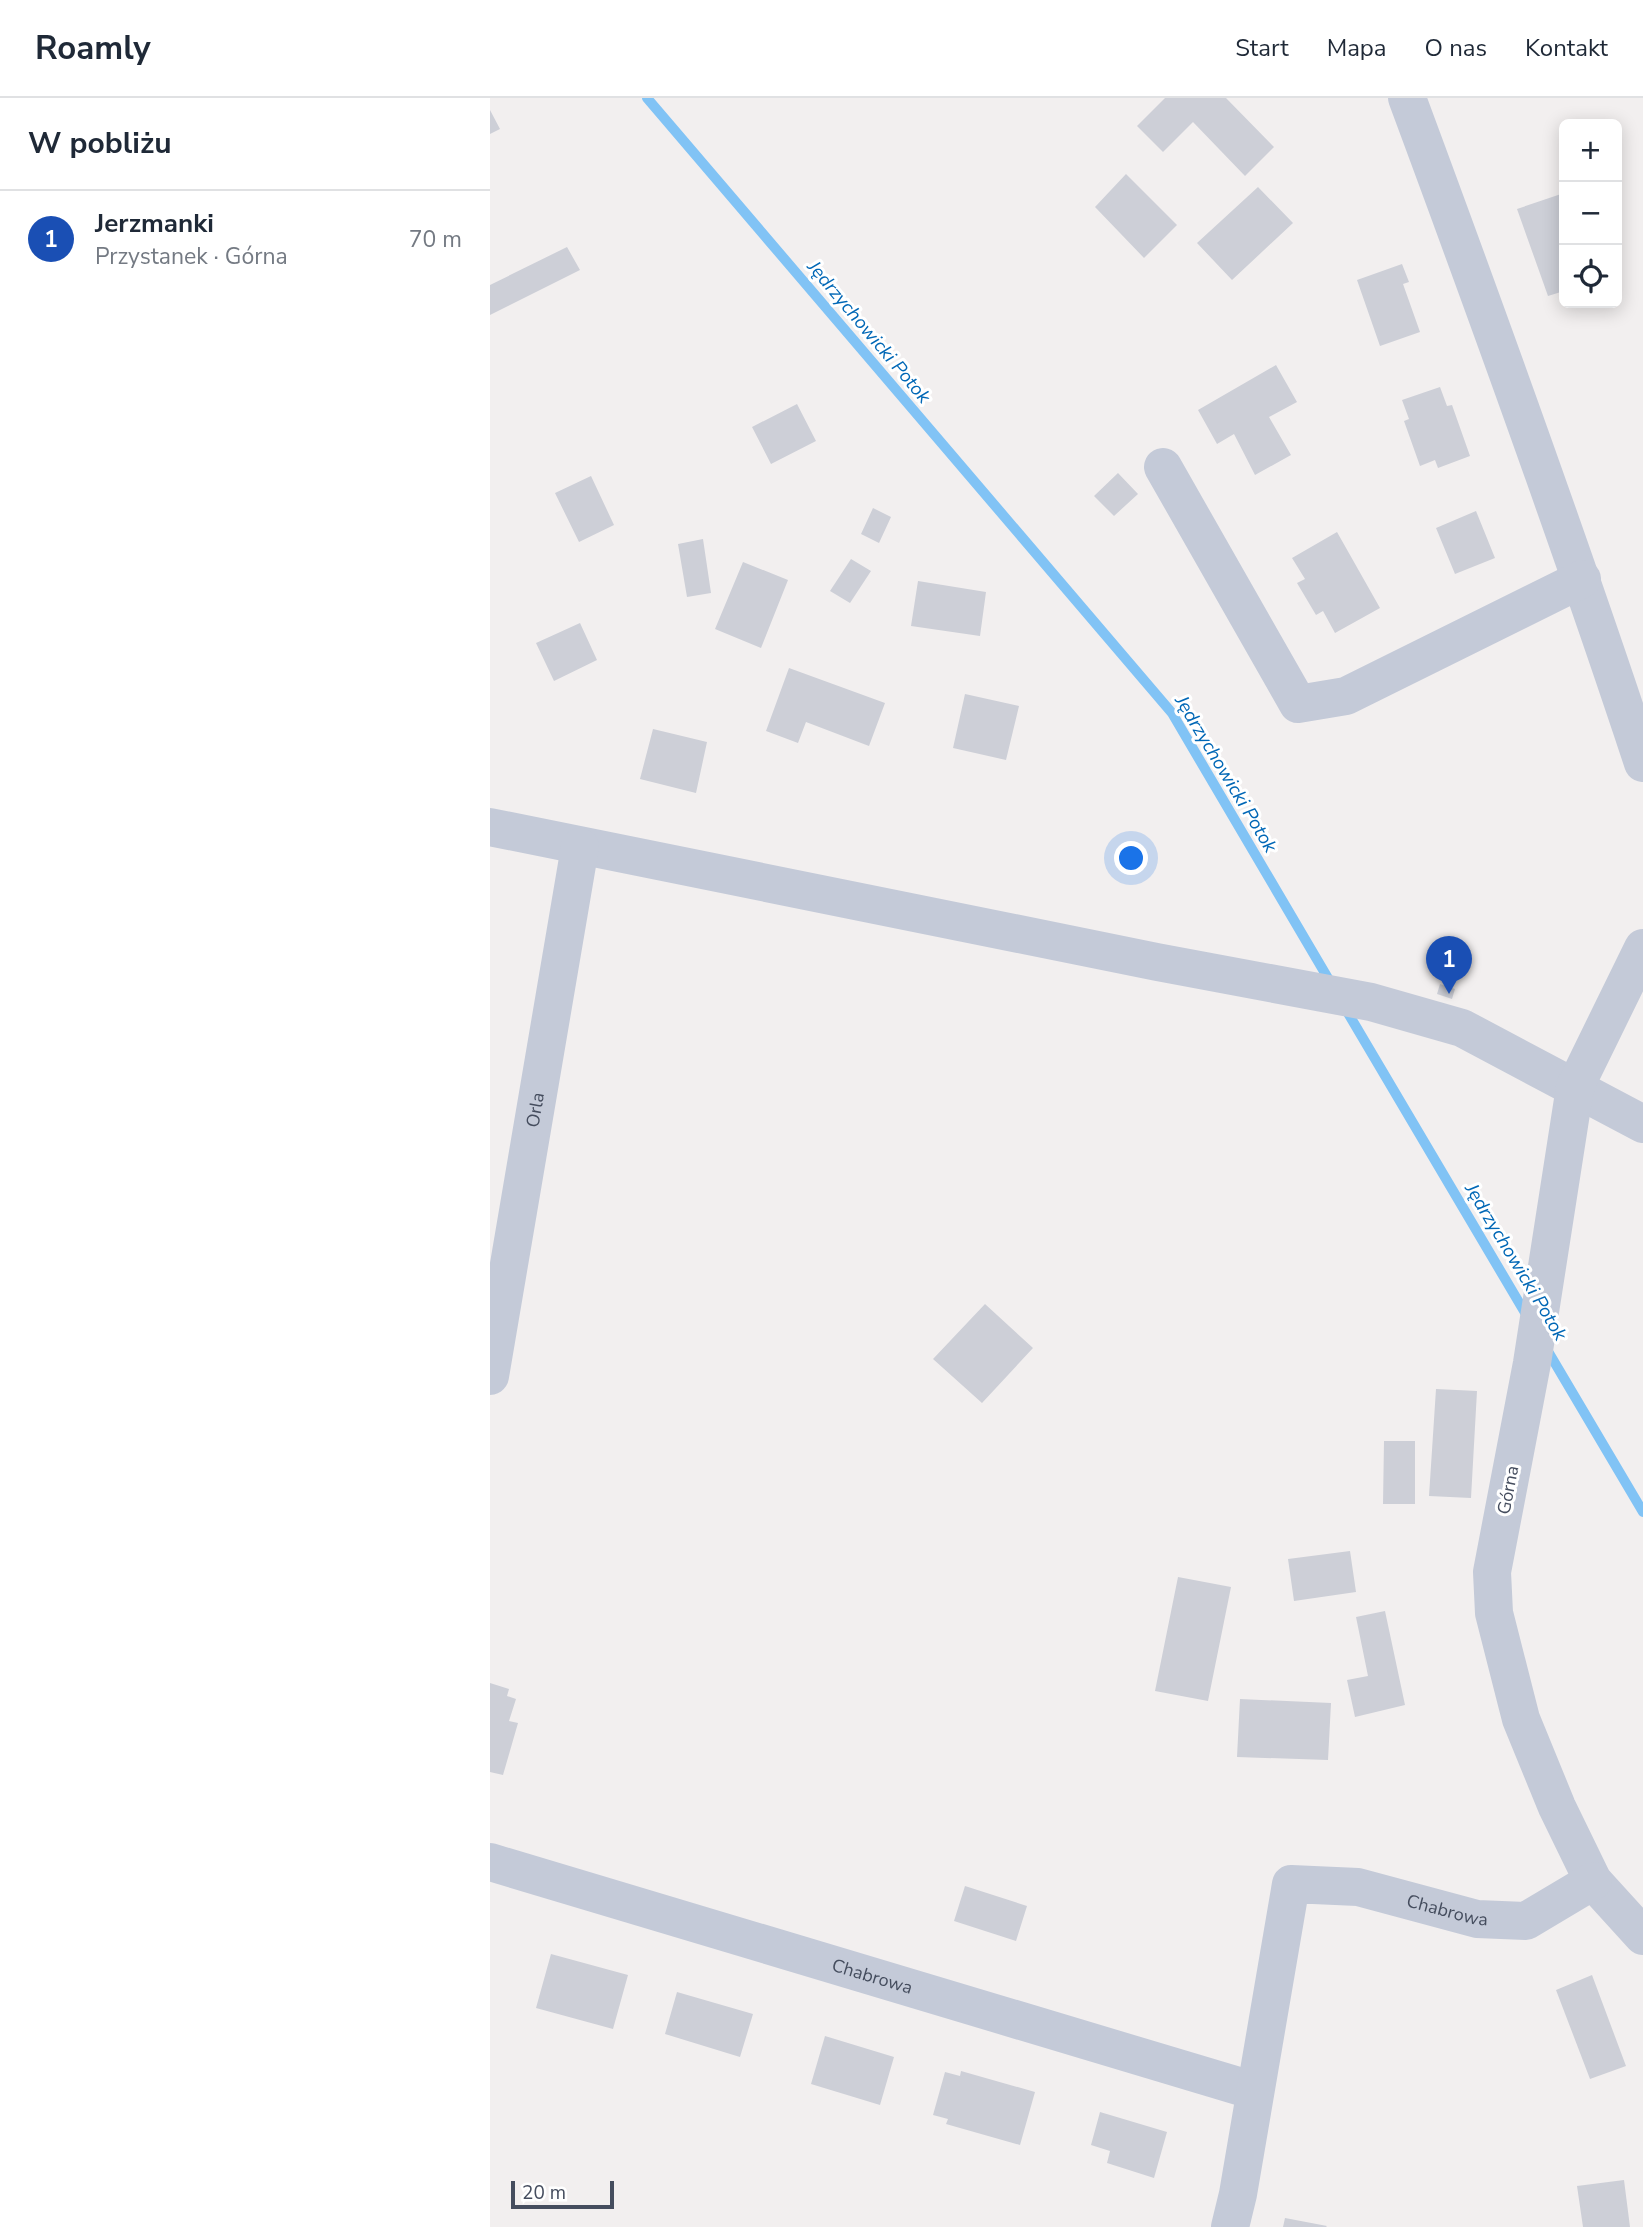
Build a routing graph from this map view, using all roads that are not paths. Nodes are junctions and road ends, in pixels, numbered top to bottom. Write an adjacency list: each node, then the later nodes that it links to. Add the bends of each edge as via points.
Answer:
1 (1407, 98): 3 (street)
2 (1163, 467): 3 (street, via 1298,704 1346,695)
3 (1583, 579): 4 (street)
4 (1643, 763)
5 (490, 827): 6 (street)
6 (580, 846): 8 (street, via 1371,1002 1462,1028); 10 (street, Orla)
7 (1643, 948): 8 (street, Górna)
8 (1576, 1087): 9 (street); 12 (street, Górna, via 1532,1363 1492,1572 1494,1613 1521,1719)
9 (1643, 1124)
10 (490, 1376)
11 (490, 1863): 14 (street, Chabrowa)
12 (1593, 1881): 13 (street, Górna); 14 (street, Chabrowa, via 1525,1921 1477,1919 1358,1887 1291,1884)
13 (1643, 1936)
14 (1255, 2091): 15 (street, Chabrowa)
15 (1230, 2227)

